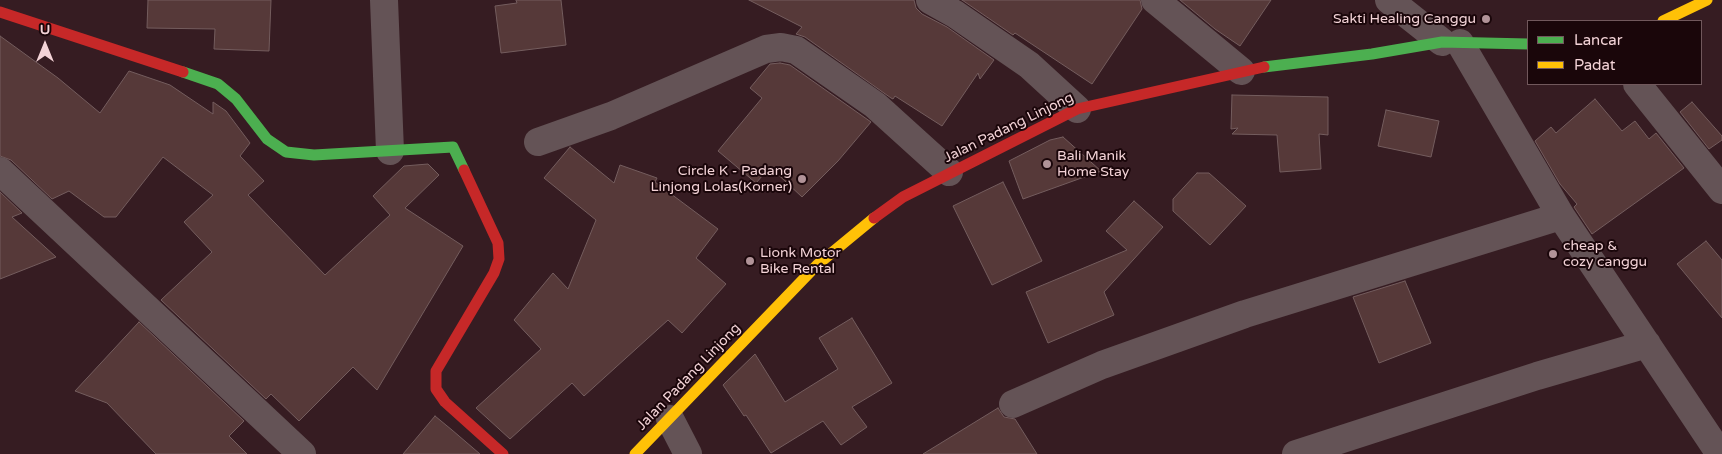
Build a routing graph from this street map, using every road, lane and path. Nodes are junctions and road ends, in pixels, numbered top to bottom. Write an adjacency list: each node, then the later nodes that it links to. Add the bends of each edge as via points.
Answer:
1 (384, 0): 14 (street)
2 (930, 0): 12 (street, via 1029,65)
3 (1155, 0): 10 (street)
4 (1389, 0): 8 (street)
5 (1707, 0): 7 (street)
6 (0, 12): 14 (street, via 218,84 236,99 267,139 286,152 314,155)
7 (1666, 20)
8 (1451, 42): 9 (street, Jalan Padang Linjong); 10 (street, Jalan Padang Linjong); 18 (street)
9 (1527, 44)
10 (1241, 71): 12 (street, Jalan Padang Linjong)
11 (1638, 85): 17 (street)
12 (1077, 109): 16 (street, Jalan Padang Linjong)
13 (538, 142): 16 (street, via 611,116 766,49 781,47 796,50 874,105)
14 (390, 150): 23 (street, via 453,147 498,242 499,259 494,273 436,370 436,389 445,402)
15 (0, 171): 22 (street)
16 (949, 172): 21 (street, Jalan Padang Linjong, via 903,197 817,265)
17 (1722, 190)
18 (1561, 216): 19 (street); 20 (street, via 1245,314 1102,365)
19 (1647, 344): 26 (street); 27 (street)
20 (1014, 404)
21 (670, 419): 24 (street, Jalan Padang Linjong); 25 (street)
22 (302, 454)
23 (503, 454)
24 (635, 454)
25 (688, 454)
26 (1296, 454)
27 (1720, 454)

